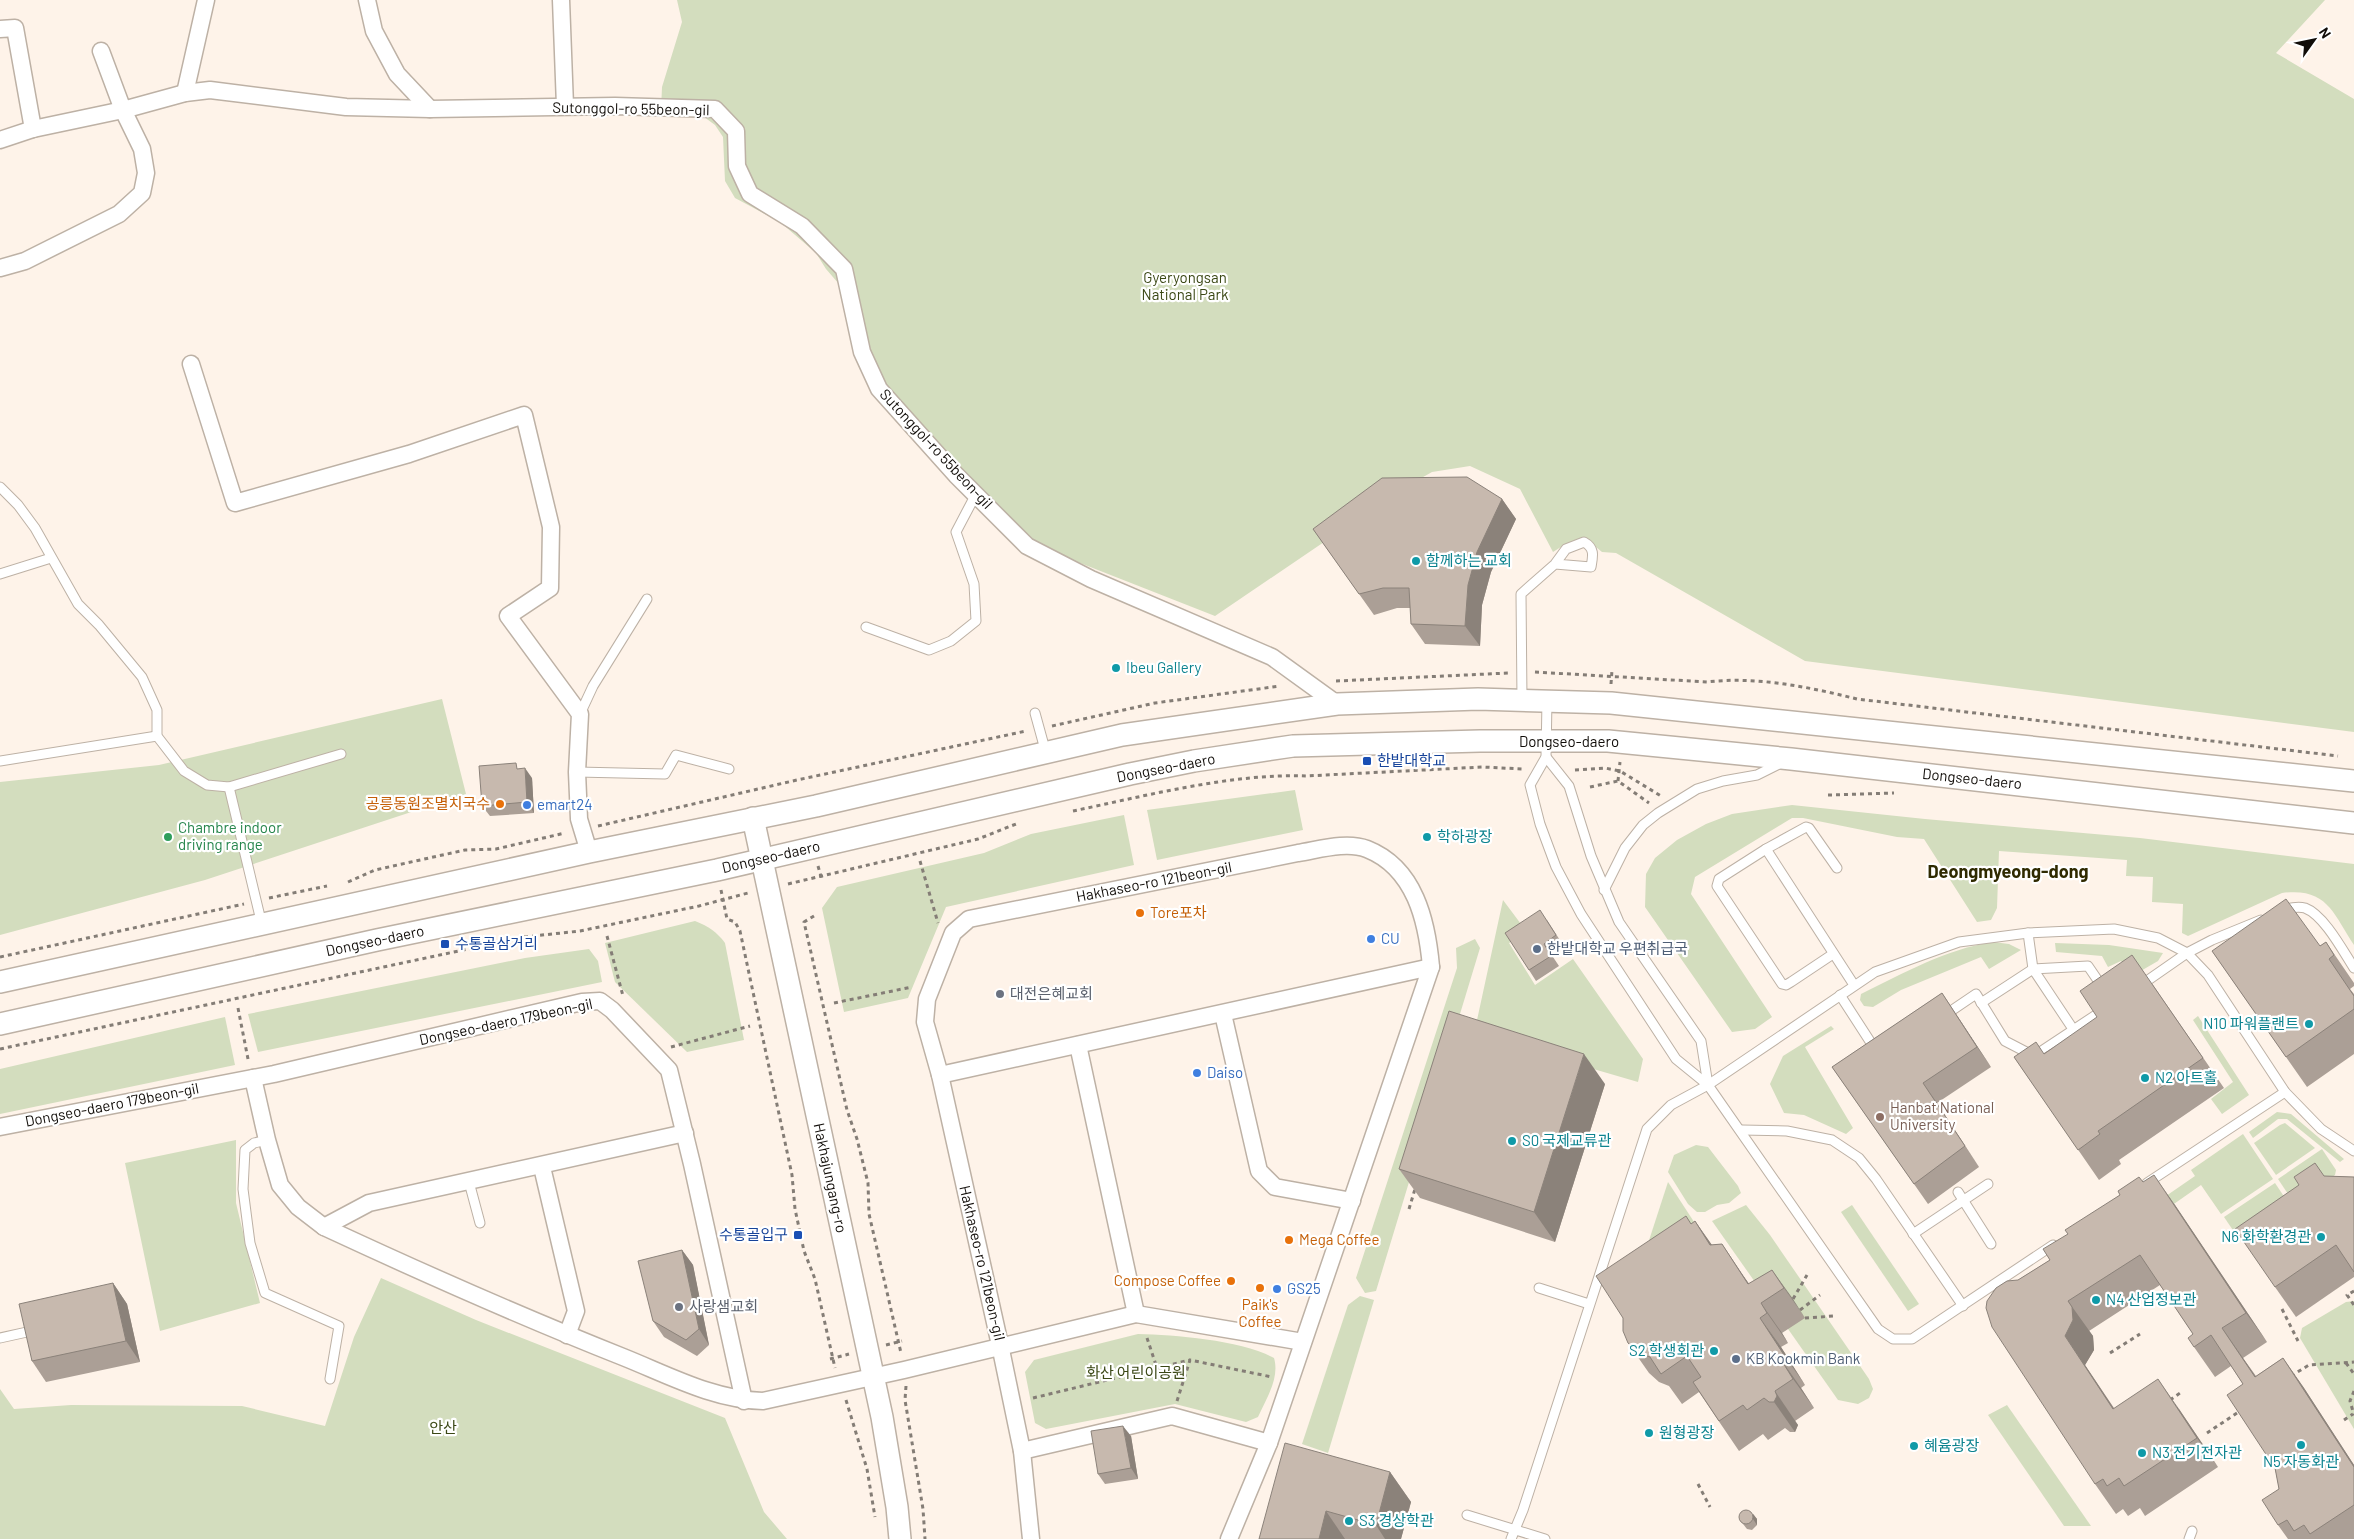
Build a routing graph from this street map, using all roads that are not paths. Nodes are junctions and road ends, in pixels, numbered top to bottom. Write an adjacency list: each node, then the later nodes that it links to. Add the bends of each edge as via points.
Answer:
1 (206, 0): 6 (street)
2 (367, 0): 8 (street, via 374,31 397,74)
3 (561, 0): 7 (street)
4 (0, 29): 10 (street, via 15,28)
5 (102, 51): 9 (street)
6 (185, 93): 8 (street, Sutonggol-ro 55beon-gil, via 210,90 346,107); 9 (street, Sutonggol-ro 55beon-gil)
7 (565, 106): 8 (street, Sutonggol-ro 55beon-gil); 15 (street, Sutonggol-ro 55beon-gil, via 715,109 736,131 737,166 750,194 802,226 844,269 862,352 879,388)
8 (430, 109)
9 (123, 110): 10 (street, Sutonggol-ro 55beon-gil); 12 (street, via 142,149 146,173 142,193 119,214 25,261)
10 (33, 130): 11 (street, Sutonggol-ro 55beon-gil)
11 (0, 140)
12 (0, 268)
13 (191, 364): 25 (street, via 235,503 409,454 524,415 551,526 550,588 508,616)
14 (0, 487): 16 (lane, via 35,528)
15 (976, 494): 20 (lane, via 956,532 974,584 976,621 951,642 929,650); 23 (street, Sutonggol-ro 55beon-gil, via 1028,546 1091,579 1272,657)
16 (51, 558): 18 (lane); 26 (lane, via 78,604 142,677 157,710)
17 (1555, 564): 21 (lane, via 1521,594)
18 (0, 574)
19 (647, 599): 25 (lane, via 593,686)
20 (866, 627)
21 (1522, 700): 22 (street); 23 (street, via 1478,698)
22 (1547, 700): 27 (lane); 34 (street, via 1626,704)
23 (1337, 704): 28 (street, via 1122,735)
24 (1035, 712): 28 (lane)
25 (580, 714): 33 (street)
26 (157, 736): 31 (lane); 35 (lane, via 184,771 207,785)
27 (1546, 749): 30 (street, Dongseo-daero, via 1623,742); 40 (street, Dongseo-daero, via 1293,746 1130,774); 42 (lane, via 1569,786); 63 (lane, via 1530,786 1556,867 1581,914 1676,1058)
28 (1046, 753): 36 (street)
29 (342, 754): 35 (lane)
30 (1791, 759): 37 (street, Dongseo-daero); 42 (lane, via 1757,775 1697,789 1658,813 1643,825 1625,848)
31 (0, 761)
32 (729, 769): 33 (lane, via 676,755 664,774)
33 (577, 772): 39 (street, via 580,824)
34 (2354, 781)
35 (229, 787): 43 (lane)
36 (753, 818): 39 (street); 40 (street, Hakhajungang-ro)
37 (2354, 823)
38 (1766, 849): 41 (lane, via 1806,827); 46 (lane); 46 (lane, via 1719,879 1717,886 1782,984 1786,985)
39 (589, 852): 43 (street)
40 (763, 859): 57 (street, Dongseo-daero); 90 (street, Hakhajungang-ro)
41 (1836, 868)
42 (1604, 890): 63 (lane, via 1619,922 1701,1041)
43 (262, 925): 50 (street)
44 (2028, 933): 45 (lane, via 2114,929 2158,938); 49 (lane); 51 (lane, via 1959,942 1874,972)
45 (2187, 953): 48 (lane, via 2289,908 2304,908 2317,916); 52 (lane); 64 (lane, via 2208,975)
46 (1833, 954): 51 (lane)
47 (1431, 967): 55 (street); 61 (street, Hakhaseo-ro 121beon-gil, via 1428,935 1413,889 1394,865 1366,849 1340,846 969,919 953,933 927,999 925,1022); 75 (street, Hakhaseo-ro 121beon-gil)
48 (2354, 968)
49 (2033, 969): 54 (lane); 58 (lane); 58 (lane, via 2088,966 2111,999)
50 (0, 982)
51 (1854, 985): 53 (lane)
52 (2130, 992)
53 (1840, 995): 59 (lane, via 1873,1046); 63 (lane)
54 (1981, 1003): 56 (lane, via 1976,994); 58 (lane, via 2005,1041 2034,1056)
55 (1223, 1014): 60 (street); 75 (street, via 1260,1171 1275,1187)
56 (1939, 1020)
57 (0, 1024)
58 (2073, 1029)
59 (1888, 1037)
60 (1078, 1045): 61 (street); 84 (street)
61 (940, 1075): 89 (street, Hakhaseo-ro 121beon-gil)
62 (253, 1078): 65 (street, Dongseo-daero 179beon-gil); 67 (street, Dongseo-daero 179beon-gil, via 582,1002 600,1002 612,1010 669,1070); 68 (street)
63 (1708, 1085): 66 (lane); 82 (lane, via 1671,1105 1647,1129)
64 (2285, 1092): 69 (lane, via 2321,1129); 73 (lane)
65 (0, 1127)
66 (1742, 1130): 78 (lane, via 1788,1131 1832,1140 1859,1158); 83 (lane, via 1878,1329 1893,1339 1912,1339)
67 (685, 1134): 70 (street); 92 (street, Dongseo-daero 179beon-gil)
68 (266, 1140): 77 (street, via 280,1185 298,1208); 91 (lane, via 245,1150 243,1190 250,1243 265,1293 339,1326)
69 (2354, 1151)
70 (542, 1167): 71 (street); 86 (street, via 576,1311)
71 (469, 1182): 76 (lane); 77 (street, via 370,1203)
72 (1988, 1184): 74 (lane)
73 (2141, 1187)
74 (1960, 1196): 78 (lane); 80 (lane)
75 (1352, 1201): 88 (street, Hakhaseo-ro 121beon-gil)
76 (480, 1223)
77 (324, 1228): 86 (street)
78 (1913, 1234): 83 (lane)
79 (2060, 1241): 83 (lane)
80 (1991, 1244)
81 (1538, 1288): 82 (lane)
82 (1588, 1304): 96 (lane)
83 (1963, 1306)
84 (1136, 1314): 88 (street); 89 (street)
85 (27, 1332): 87 (lane)
86 (566, 1335): 92 (street, via 714,1394)
87 (0, 1338)
88 (1303, 1342): 93 (street, Hakhaseo-ro 121beon-gil)
89 (1000, 1345): 90 (street); 94 (street, Hakhaseo-ro 121beon-gil)
90 (873, 1377): 92 (street, via 763,1401); 97 (street, Hakhajungang-ro)
91 (330, 1379)
92 (744, 1401)
93 (1269, 1442): 94 (street, via 1172,1416); 99 (street, Hakhaseo-ro 121beon-gil)
94 (1022, 1451): 98 (street, Hakhaseo-ro 121beon-gil)
95 (1467, 1515): 96 (lane)
96 (1513, 1535): 100 (lane)
97 (900, 1539)
98 (1031, 1539)
99 (1228, 1539)
100 (1545, 1539)

